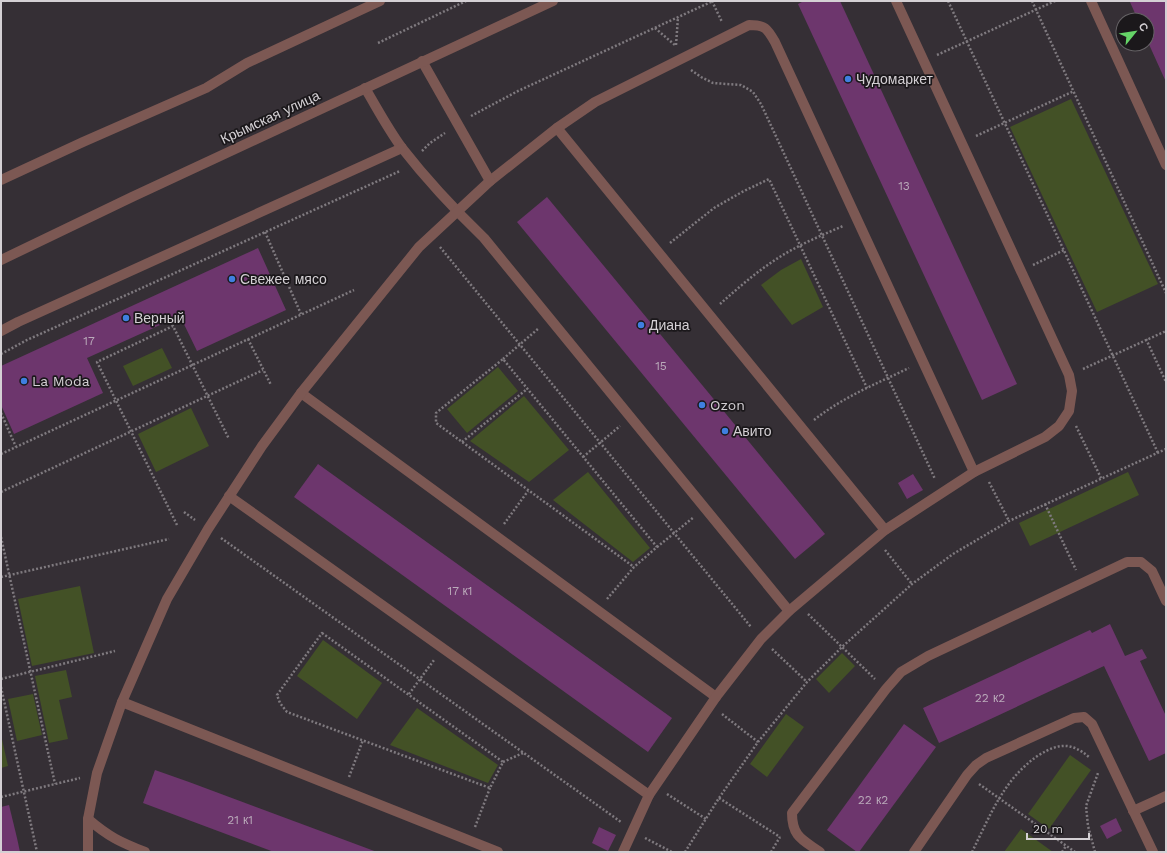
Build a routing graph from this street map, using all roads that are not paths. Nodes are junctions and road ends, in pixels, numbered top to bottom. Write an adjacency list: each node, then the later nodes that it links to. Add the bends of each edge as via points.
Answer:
1 (380, 1): 10 (street, via 247,63 206,88)
2 (553, 1): 5 (street, Крымская улица)
3 (896, 1): 16 (street, via 1069,375 1072,391 1069,411 1059,426 1045,437)
4 (1091, 1): 9 (street)
5 (422, 61): 6 (street, Крымская улица); 11 (street)
6 (365, 88): 8 (street); 13 (street, Крымская улица)
7 (557, 128): 11 (street); 16 (street, via 595,102 749,25 759,25 768,31 923,362); 18 (street)
8 (402, 148): 12 (street); 14 (street)
9 (1166, 166)
10 (1, 180)
11 (490, 181): 12 (street)
12 (457, 213): 15 (street, via 419,247); 20 (street, via 484,238 705,508)
13 (1, 260)
14 (1, 331)
15 (301, 393): 17 (street); 21 (street, via 598,610)
16 (978, 470): 18 (street)
17 (229, 496): 22 (street, via 167,599); 23 (street)
18 (885, 530): 20 (street)
19 (1166, 601): 31 (street, via 1152,571 1141,562 1127,562 928,656 901,672 792,813 792,825 798,837)
20 (793, 607): 21 (street, via 761,639)
21 (713, 701): 23 (street)
22 (122, 702): 26 (street, via 97,773); 29 (street)
23 (649, 795): 30 (street)
24 (1166, 796): 25 (street)
25 (1133, 811): 32 (street, via 1092,724 1084,718 1074,718 976,765); 33 (street)
26 (88, 819): 27 (street); 28 (street, via 119,842)
27 (88, 852)
28 (145, 852)
29 (498, 852)
30 (623, 852)
31 (820, 852)
32 (914, 852)
33 (1152, 852)

